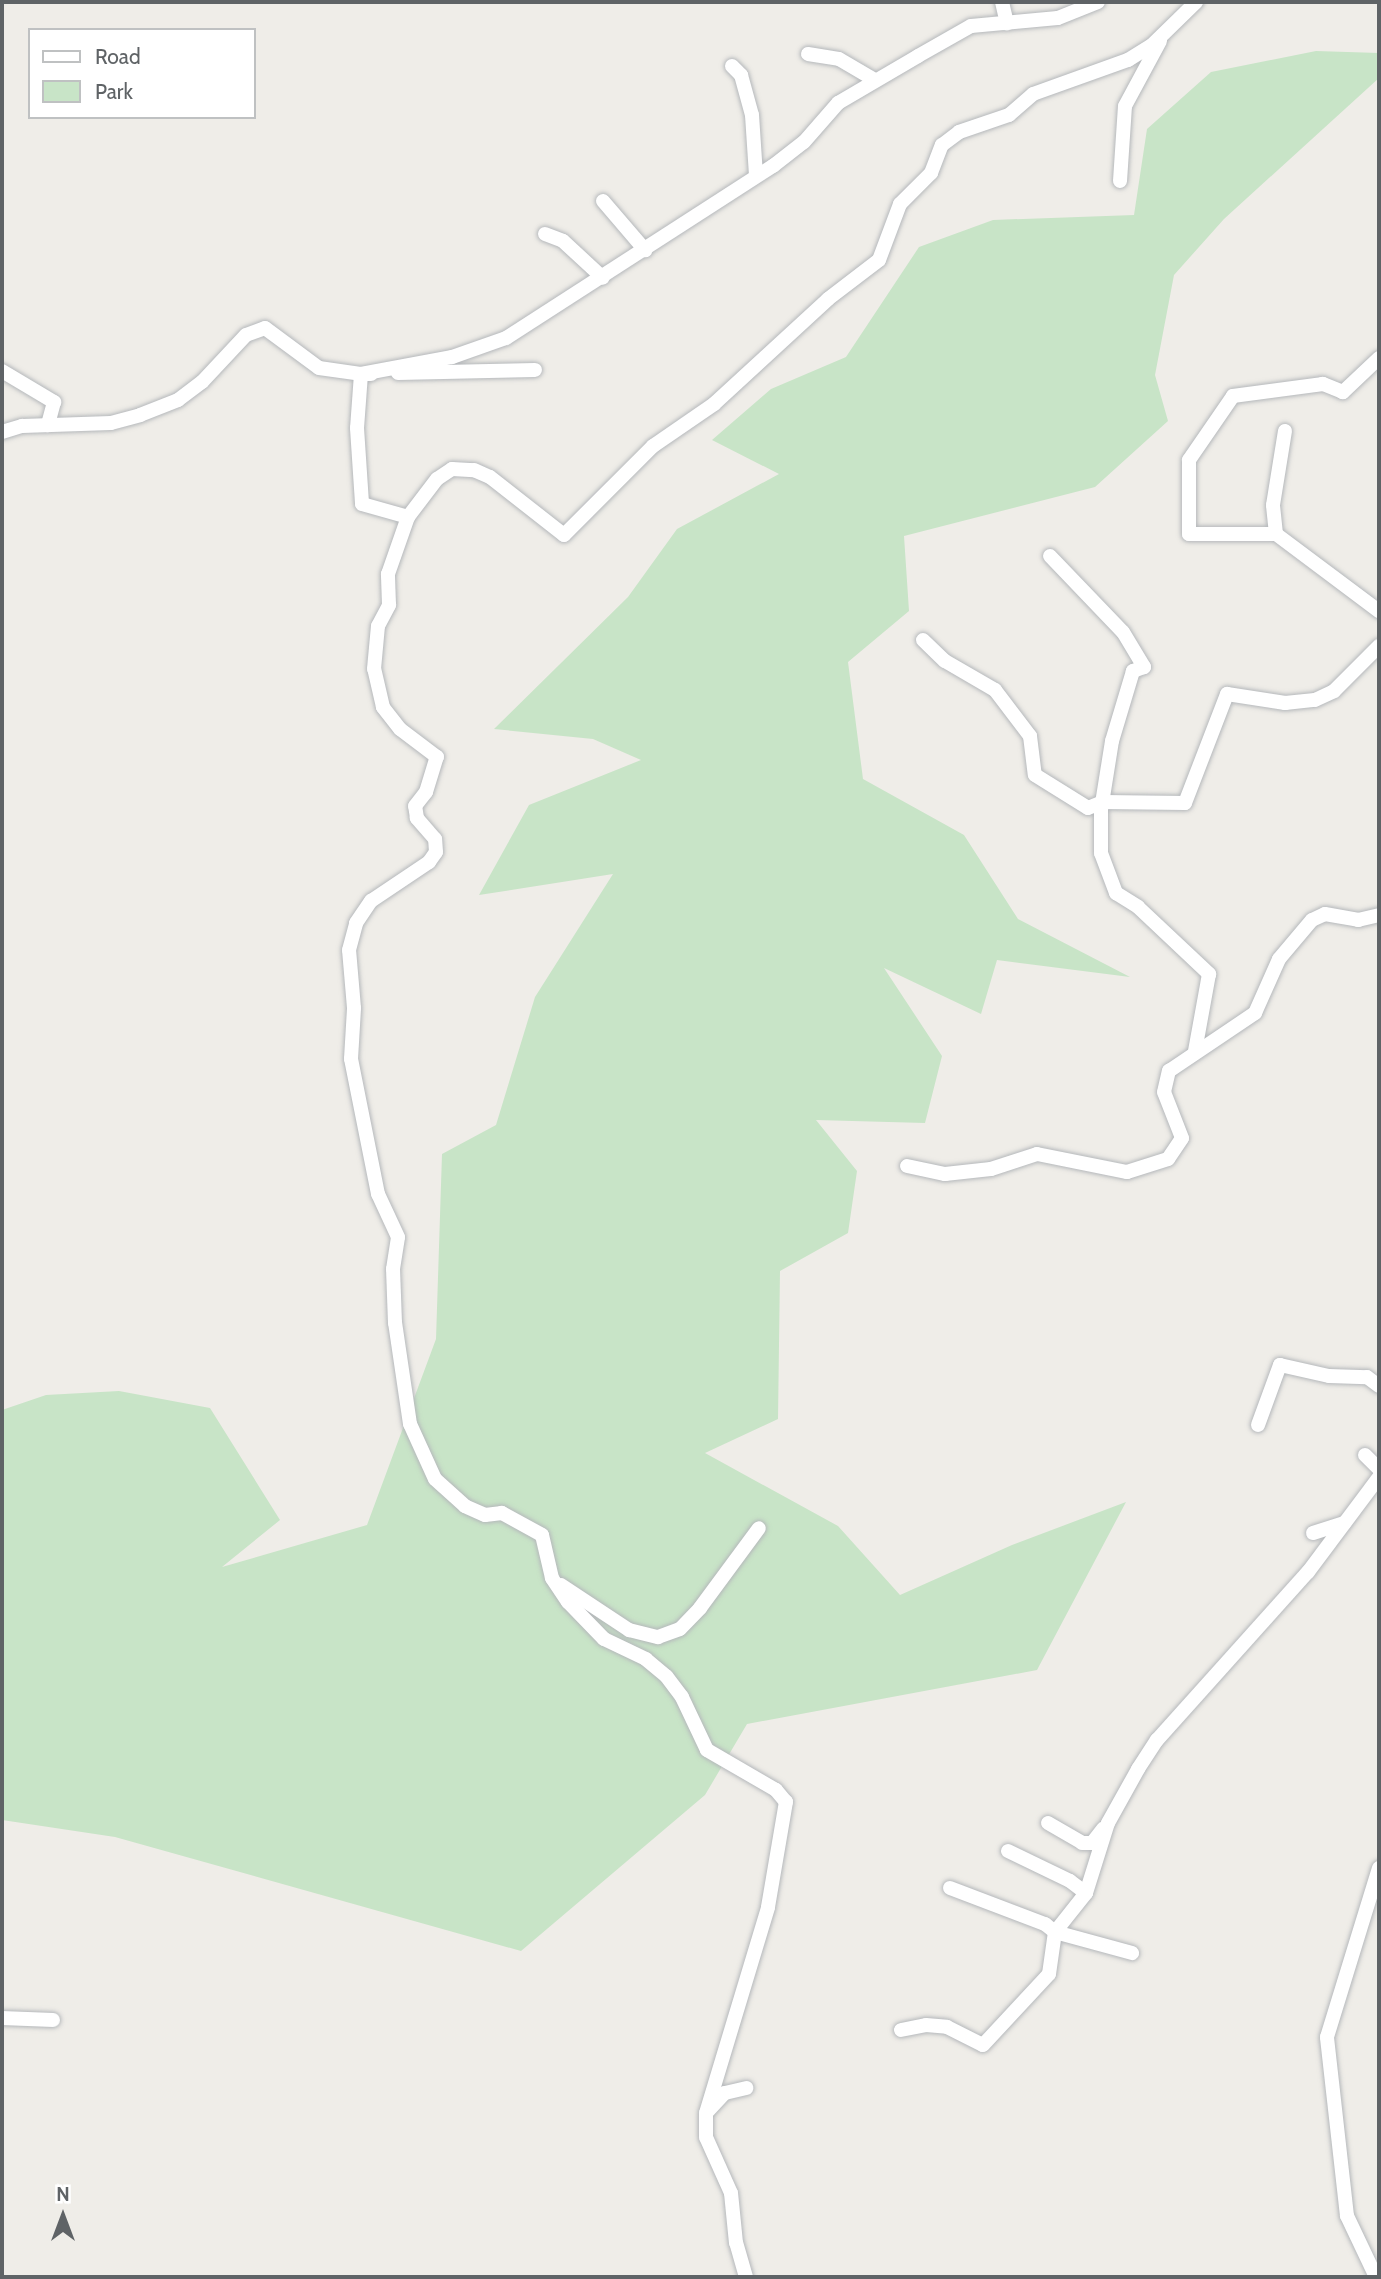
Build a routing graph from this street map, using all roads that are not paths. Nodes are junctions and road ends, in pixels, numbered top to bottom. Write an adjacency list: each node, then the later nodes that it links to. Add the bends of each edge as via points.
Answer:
1 (1002, 2): 4 (street)
2 (1098, 2): 4 (street, via 1058,18)
3 (1196, 2): 5 (street)
4 (1007, 23): 8 (street, via 971,26)
5 (1164, 32): 10 (street, via 1125,107); 22 (street, via 1128,61 1033,94 1009,115 959,132 942,145 931,173 900,204 879,260 828,299 714,404 653,446 564,535 474,470 452,469 437,479)
6 (808, 54): 8 (street, via 839,59)
7 (732, 66): 9 (street, via 741,75 752,116)
8 (875, 80): 9 (street, via 838,103 804,142)
9 (756, 175): 13 (street)
10 (1120, 181)
11 (603, 201): 13 (street)
12 (545, 234): 14 (street, via 563,241)
13 (645, 250): 14 (street)
14 (603, 278): 18 (street, via 506,338 452,357)
15 (1379, 358): 23 (street, via 1343,392 1323,384 1233,396 1189,460 1189,534)
16 (2, 370): 19 (street, via 54,402)
17 (535, 370): 18 (street)
18 (361, 374): 19 (street, via 319,368 265,328 246,335 202,382 177,400 111,423); 22 (street, via 357,428 362,504)
19 (48, 425): 21 (street)
20 (1284, 431): 23 (street, via 1273,506)
21 (2, 432)
22 (408, 517): 40 (street, via 388,574 389,605 378,626 374,668 383,707 400,729 437,757 415,806 417,818 435,839 436,852 429,862 372,901 356,923 349,950 352,1080 378,1194 398,1237 393,1269 395,1323 410,1424 423,1460 435,1479 466,1506 485,1515 502,1513 542,1535)
23 (1276, 534): 25 (street)
24 (1050, 556): 28 (street, via 1123,632 1144,667 1133,671 1115,729)
25 (1379, 611)
26 (923, 640): 28 (street, via 945,661 995,690 1030,736 1035,775 1088,808)
27 (1379, 646): 28 (street, via 1334,691 1315,700 1284,703 1227,694 1185,803)
28 (1103, 802): 30 (street, via 1101,853 1116,893 1138,906 1209,974)
29 (1379, 915): 30 (street, via 1358,919 1325,914 1312,920 1279,959 1255,1013)
30 (1195, 1051): 31 (street, via 1169,1071 1164,1085 1182,1139 1168,1159 1154,1166 1111,1172 1037,1153 991,1170 945,1174)
31 (907, 1166)
32 (1379, 1386): 33 (street, via 1367,1377 1329,1376 1280,1365)
33 (1258, 1425)
34 (1365, 1455): 35 (street)
35 (1379, 1469)
36 (1379, 1478): 37 (street)
37 (1345, 1523): 39 (street); 42 (street, via 1308,1572 1157,1741)
38 (759, 1528): 40 (street, via 700,1608 680,1629 658,1637 629,1630)
39 (1313, 1534)
40 (552, 1578): 53 (street, via 604,1639 646,1659 666,1676 682,1697 708,1750 776,1790 786,1802 768,1907)
41 (1048, 1823): 42 (street, via 1082,1843 1092,1843)
42 (1108, 1823): 46 (street)
43 (1008, 1851): 46 (street)
44 (1379, 1868): 55 (street, via 1327,2037 1347,2216)
45 (950, 1888): 47 (street, via 1045,1924)
46 (1086, 1893): 47 (street)
47 (1055, 1932): 48 (street); 51 (street, via 1049,1973 983,2045 947,2027)
48 (1132, 1953)
49 (2, 2018): 50 (street)
50 (53, 2020)
51 (901, 2030)
52 (746, 2088): 53 (street, via 725,2094)
53 (706, 2113): 54 (street, via 706,2137 731,2193 736,2242)
54 (746, 2277)
55 (1376, 2277)

